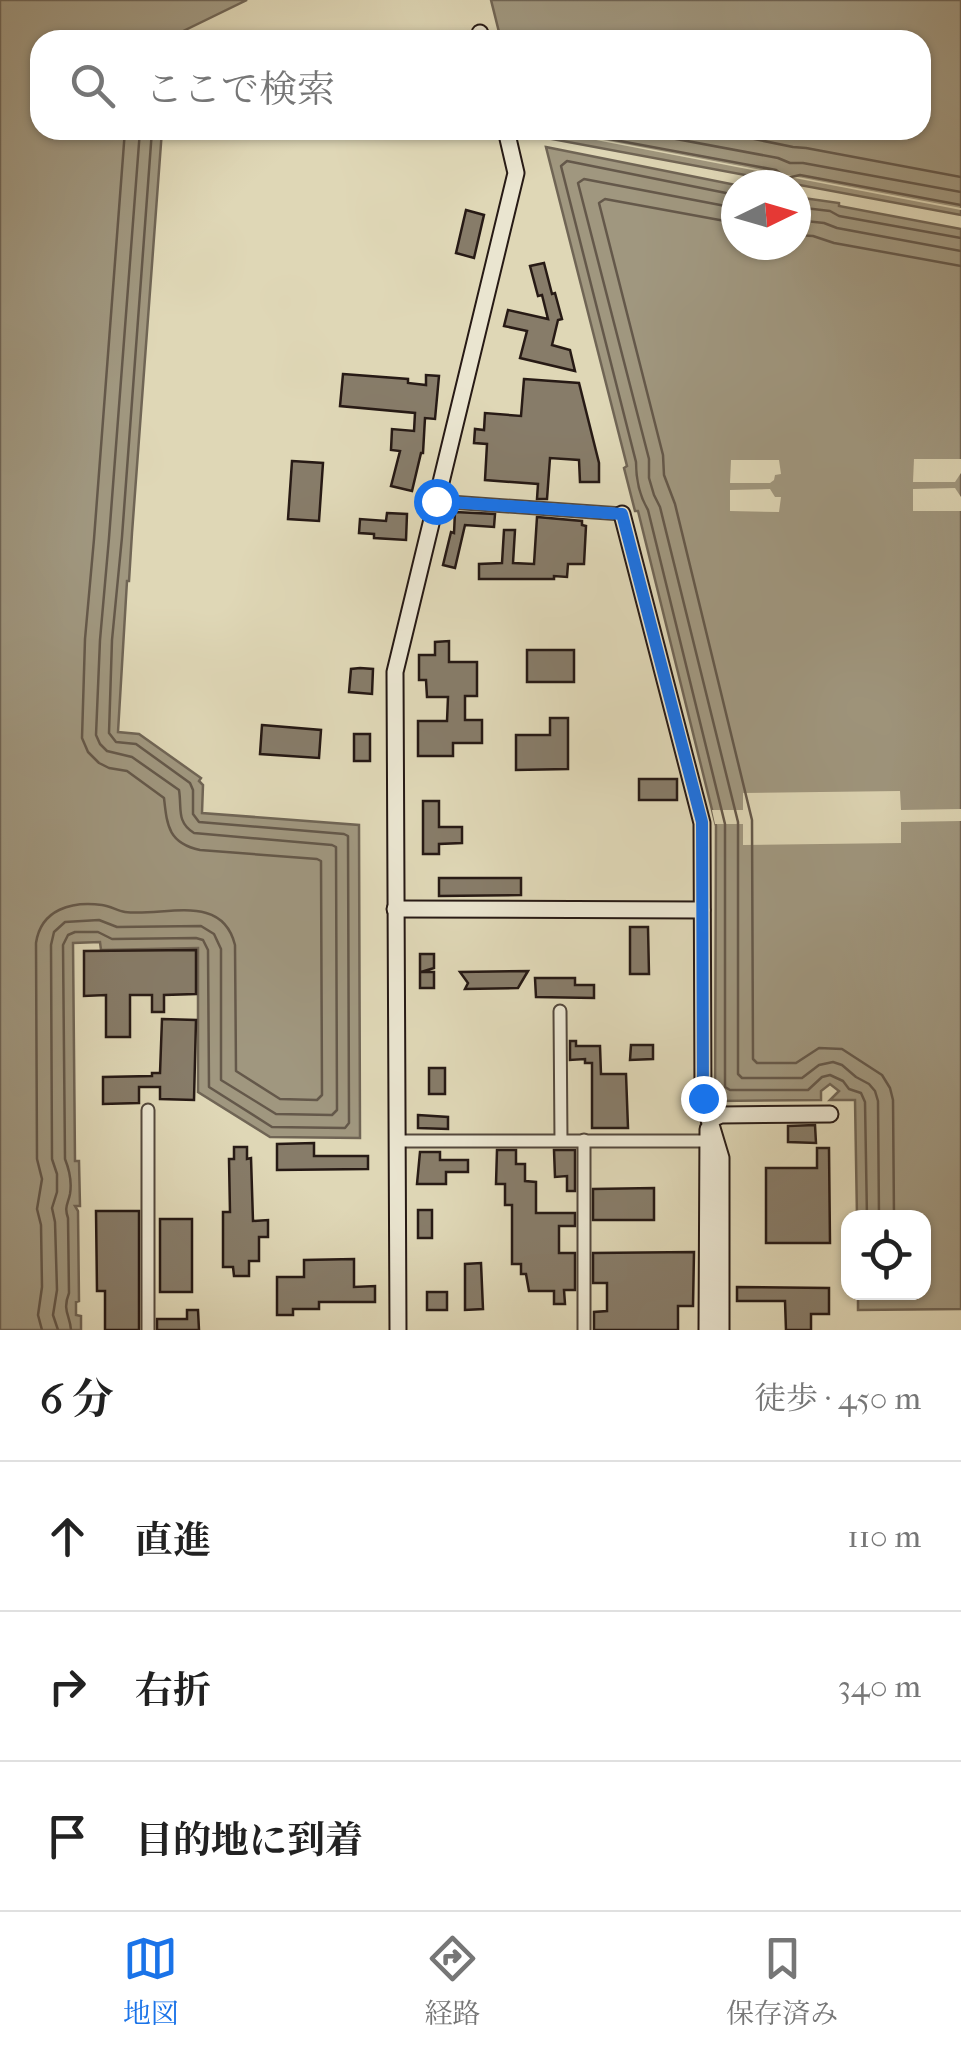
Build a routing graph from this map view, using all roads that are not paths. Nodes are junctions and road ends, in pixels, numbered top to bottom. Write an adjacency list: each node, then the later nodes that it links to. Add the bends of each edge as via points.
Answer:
1 (508, 140): 2 (street, via 516,172)
2 (436, 501): 3 (street); 4 (street, via 396,672)
3 (622, 514): 5 (street, via 702,822)
4 (395, 909): 5 (street); 12 (street)
5 (702, 910): 9 (street, via 703,1098)
6 (560, 1011): 10 (street)
7 (148, 1110): 14 (street)
8 (830, 1114): 9 (street)
9 (709, 1120): 13 (street); 18 (street, via 720,1158)
10 (561, 1140): 11 (street); 12 (street)
11 (584, 1140): 13 (street); 16 (street)
12 (396, 1141): 15 (street)
13 (707, 1141): 17 (street)
14 (148, 1330)
15 (398, 1330)
16 (584, 1330)
17 (707, 1330)
18 (722, 1330)

